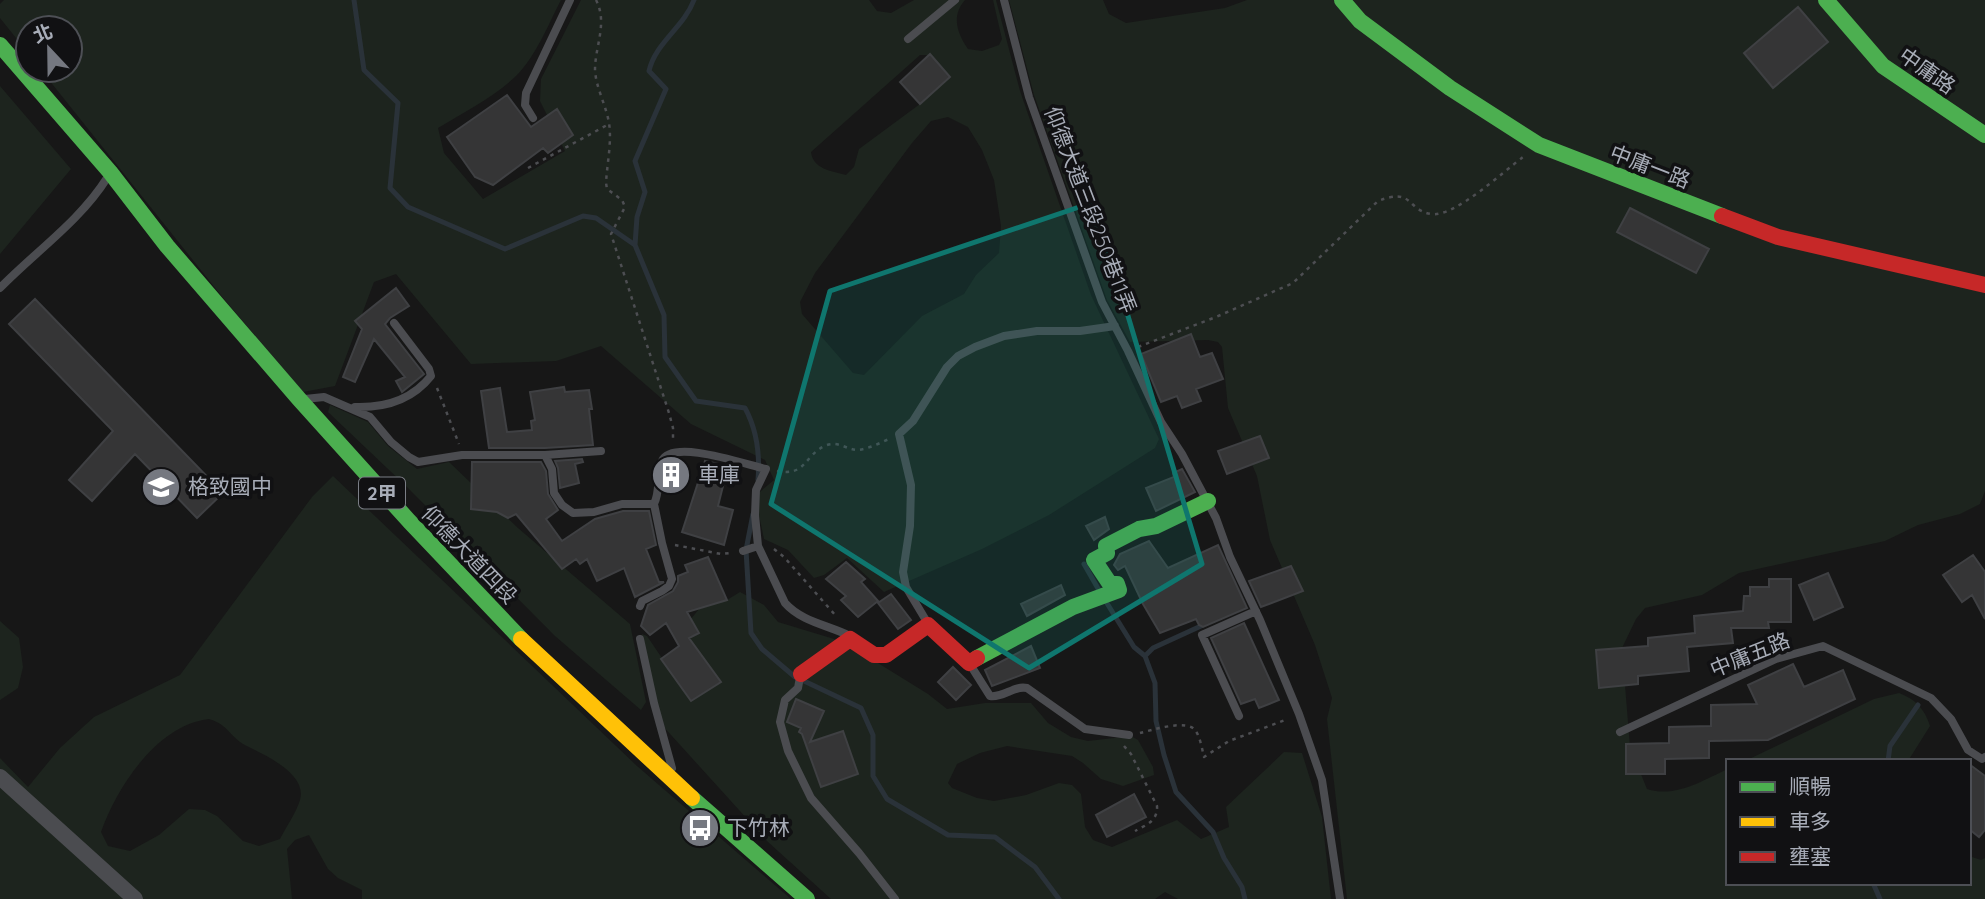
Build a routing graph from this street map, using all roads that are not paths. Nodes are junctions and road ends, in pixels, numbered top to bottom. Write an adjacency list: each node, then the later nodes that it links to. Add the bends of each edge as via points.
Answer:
1 (570, 0): 8 (lane, via 526,93 525,106)
2 (955, 0): 6 (lane)
3 (1004, 0): 14 (lane, 仰德大道三段250巷11弄, via 1029,97 1102,302)
4 (1342, 0): 11 (street, 中庸一路, via 1360,21 1450,88 1539,145 1778,237)
5 (1826, 0): 9 (street, 中庸路, via 1883,66)
6 (908, 39)
7 (0, 46): 10 (street, 仰德大道四段 / 2甲)
8 (533, 118)
9 (1985, 135)
10 (110, 172): 12 (lane, via 96,196); 15 (street, 仰德大道四段 / 2甲)
11 (1985, 285)
12 (0, 288)
13 (394, 323): 16 (lane, via 431,376 411,396 388,405)
14 (1115, 326): 19 (lane, 仰德大道三段250巷11弄, via 1161,422); 25 (lane, via 1037,331 975,347 947,367 913,421 899,434 912,485 903,572 906,587)
15 (299, 400): 16 (lane, via 324,397); 35 (street, 仰德大道四段 / 2甲, via 519,637)
16 (349, 407): 18 (lane, via 370,417 390,442 418,462 462,455)
17 (601, 451): 18 (lane)
18 (545, 455): 20 (lane, via 552,469 554,493 573,513 622,504)
19 (1208, 501): 24 (lane, 仰德大道三段250巷11弄); 28 (street, via 1106,546 1107,553 1094,560 1119,590 1073,607)
20 (654, 504): 21 (lane, via 665,455 714,453 766,470 756,490); 23 (lane, via 672,579)
21 (755, 547): 22 (lane); 27 (lane, via 792,610 850,636)
22 (743, 551)
23 (640, 606)
24 (1256, 611): 30 (lane, via 1202,635); 39 (lane, 仰德大道三段250巷11弄, via 1322,780)
25 (928, 625): 27 (street, via 887,655); 28 (street)
26 (640, 639): 35 (lane)
27 (874, 655): 29 (street, via 850,639)
28 (969, 663): 32 (lane, via 990,695 1027,688 1086,729)
29 (800, 681): 38 (lane, via 785,699 780,722 788,751 811,798)
30 (1240, 716)
31 (1620, 732): 33 (lane, 中庸五路, via 1776,659 1823,646 1931,698 1951,719 1968,750)
32 (1129, 735)
33 (1985, 757)
34 (0, 776): 36 (street)
35 (676, 783): 37 (street, 仰德大道四段 / 2甲)
36 (135, 899)
37 (807, 899)
38 (895, 899)
39 (1339, 899)

